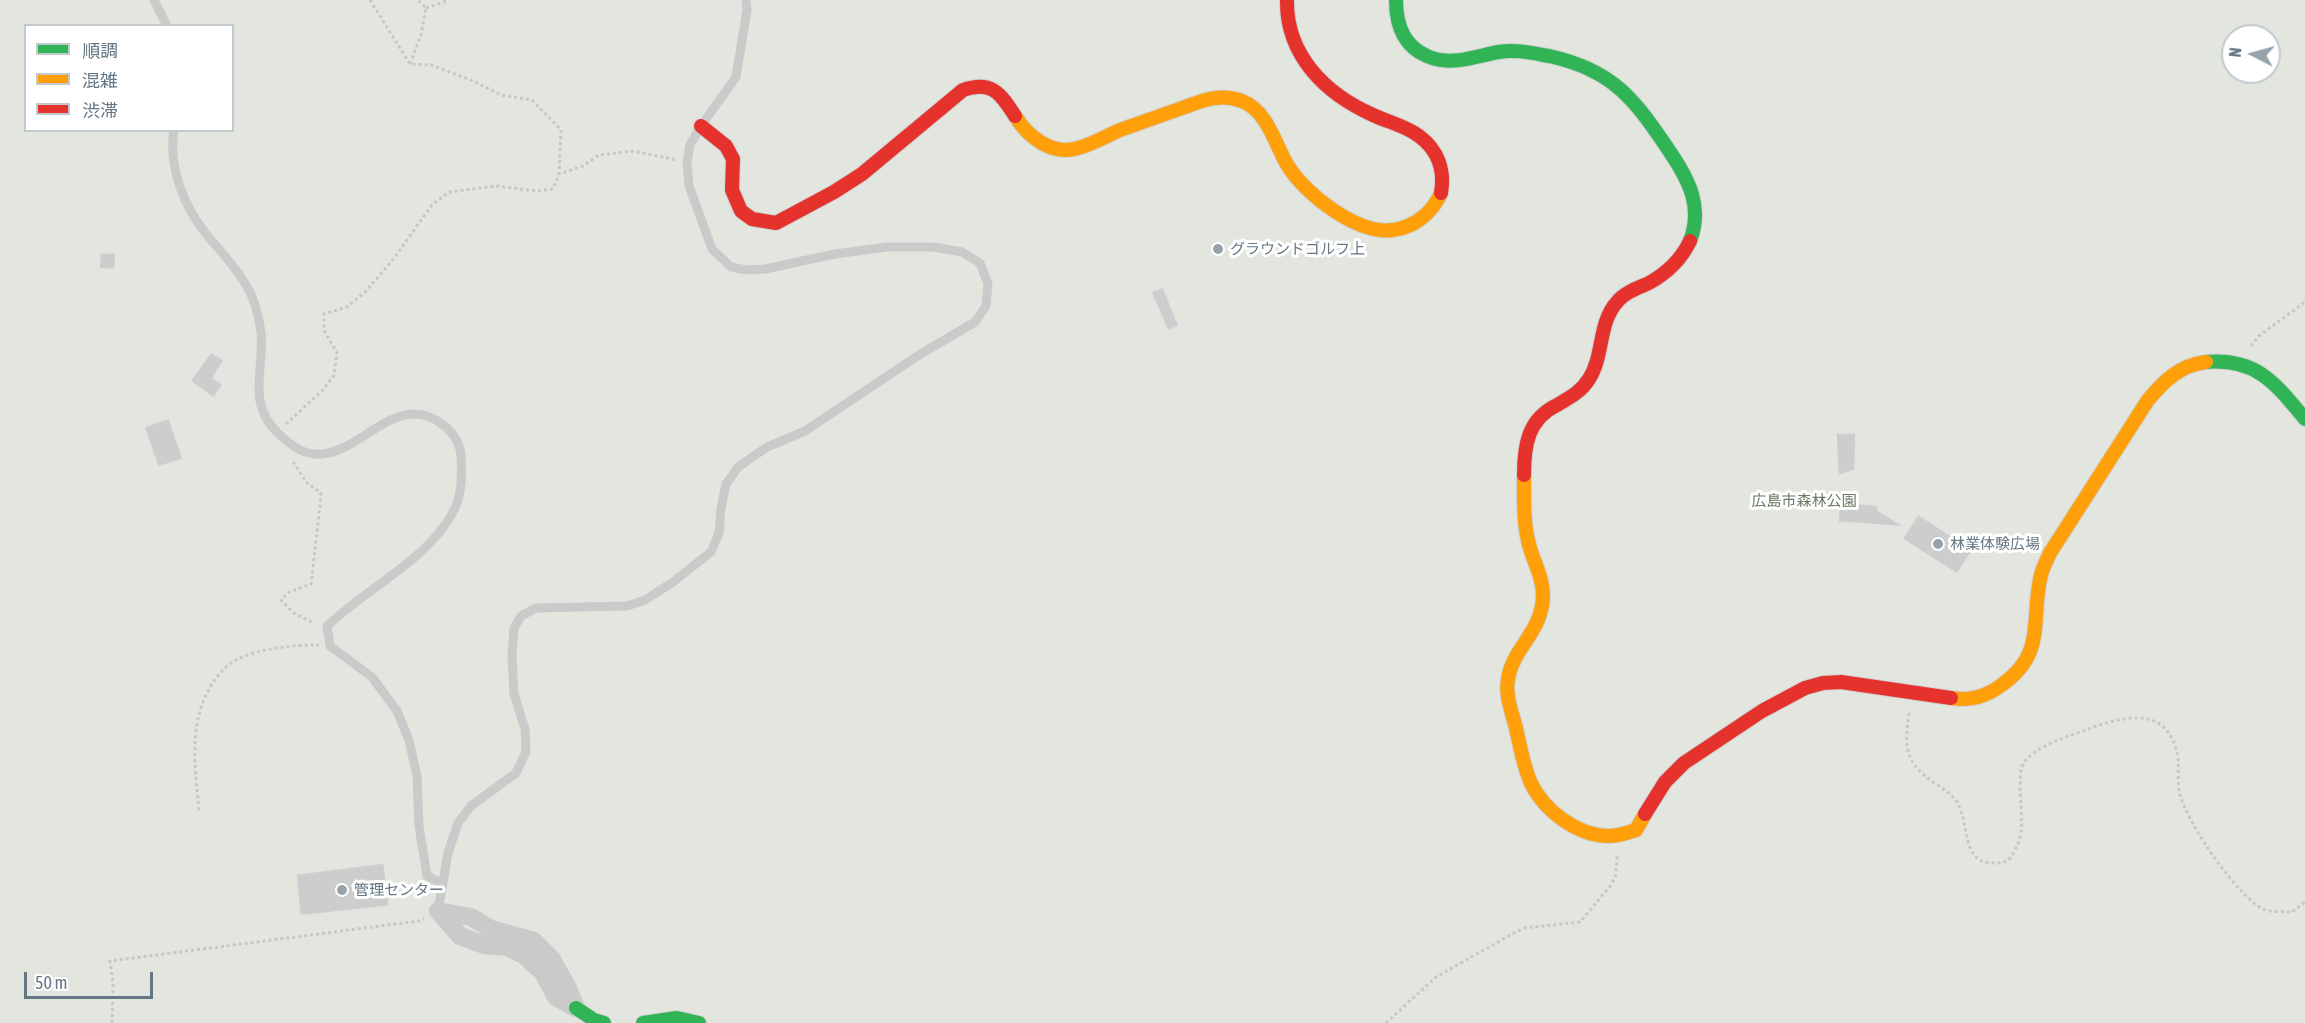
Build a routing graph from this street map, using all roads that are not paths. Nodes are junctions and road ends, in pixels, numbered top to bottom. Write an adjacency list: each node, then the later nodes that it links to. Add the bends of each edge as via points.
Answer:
1 (154, 0): 5 (lane)
2 (746, 0): 6 (lane, via 736,76)
3 (1287, 0): 6 (street, via 1288,20 1301,54 1320,83 1348,104 1417,135 1436,152 1443,168 1442,188 1433,208 1420,221 1407,227 1374,230 1343,216 1296,177 1250,104 1229,96 1214,97 1077,149 1063,150 1034,138 1021,126 1002,95 972,87 963,90 862,174 776,222 752,219 741,211 732,190 733,159 726,146)
4 (1396, 0): 8 (street, via 1397,21 1417,54 1454,61 1520,52 1585,66 1602,75 1625,91 1653,124 1692,188 1694,231 1685,252 1668,271 1626,293 1615,304 1606,322 1593,373 1574,396 1539,414 1524,451 1529,544 1543,583 1541,615 1507,679 1508,700 1533,786 1544,804 1574,825 1604,836 1636,830 1659,787 1672,773 1740,725 1819,683 1838,681 1966,700 1990,694 2010,679 2028,660 2033,645 2041,574 2050,553 2148,400 2180,369 2201,361 2237,363 2251,368)
5 (165, 24)
6 (701, 126): 9 (lane, via 690,145 689,186 712,249 731,267 765,269 887,247 933,247 962,252 980,263 987,284 986,306 975,322 805,432 767,447 738,467 726,484 719,534 711,552 673,582 645,600 627,606 536,608 521,616 514,628 512,656 514,694 525,729 526,752 516,773 471,806 458,823)
7 (174, 132): 9 (lane, via 174,170 191,212 249,289 261,333 257,391 267,421 277,433 309,454 336,452 388,420 417,414 431,416 454,434 461,453 457,502 441,530 421,551 327,626 330,646 372,677 397,711 417,776 418,826 427,876)
8 (2305, 419)
9 (443, 884): 10 (lane)
10 (438, 911): 11 (street, via 460,936 484,945 507,947 525,956 543,974 556,997)
11 (576, 1008): 12 (street)
12 (604, 1023)
13 (643, 1023): 14 (street, via 677,1018)
14 (699, 1023)

